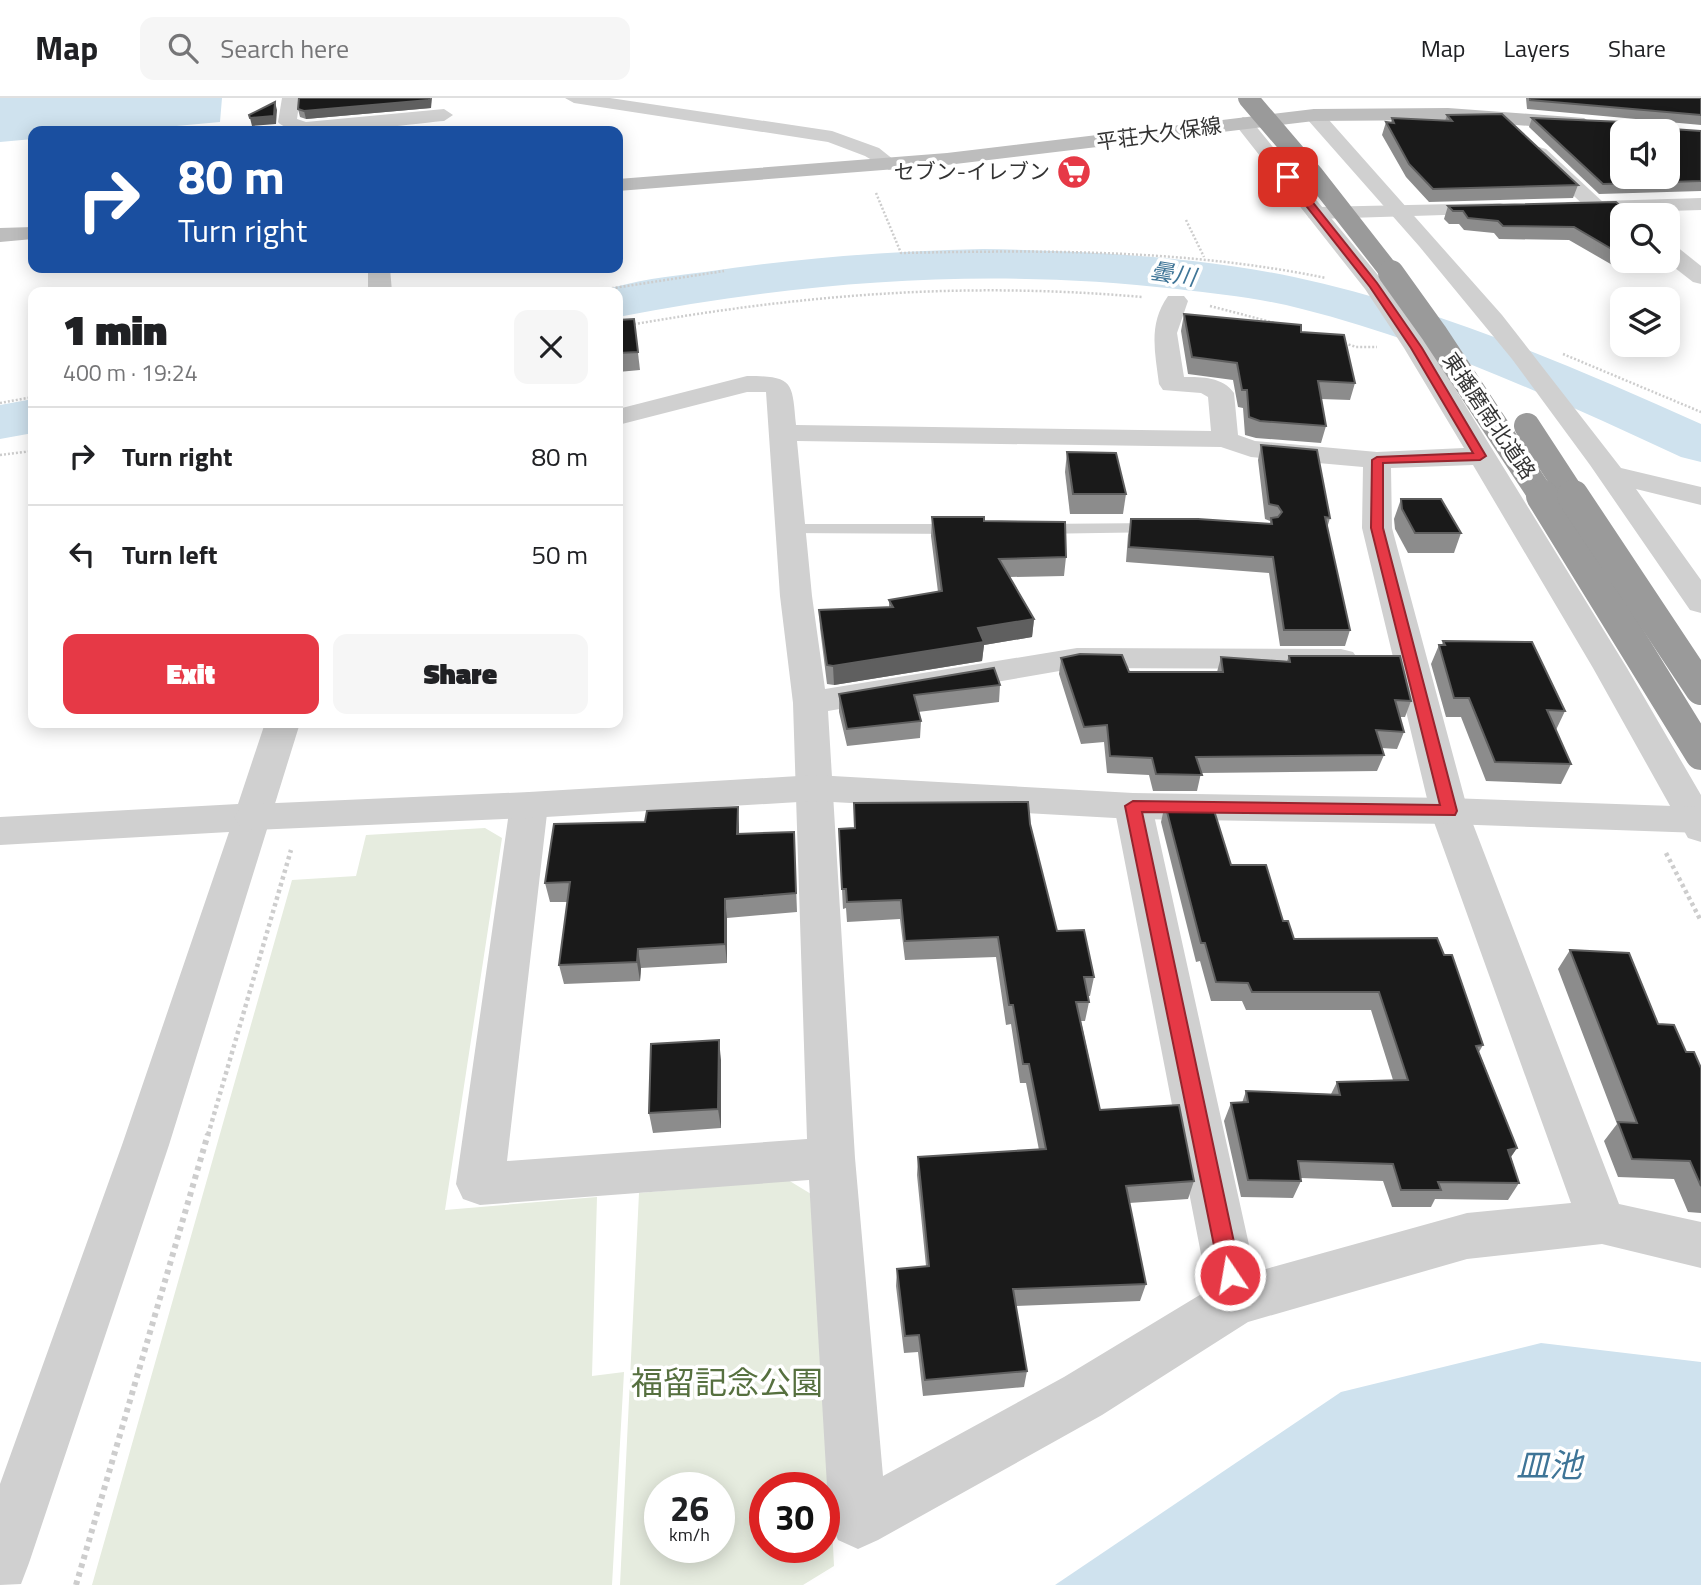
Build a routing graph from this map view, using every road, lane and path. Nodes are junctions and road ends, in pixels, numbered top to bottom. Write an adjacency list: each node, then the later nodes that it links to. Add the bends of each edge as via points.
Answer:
1 (291, 98): 9 (street, via 286,122)
2 (457, 98): 6 (street)
3 (574, 98): 13 (street, via 832,137 872,152)
4 (1268, 98): 37 (highway, 東播磨南北道路, via 1403,257)
5 (1246, 111): 7 (main road, 平荘大久保線); 13 (main road, 平荘大久保線, via 1130,139); 21 (street); 60 (highway, 東播磨南北道路, bridge, via 1375,254 1442,346 1528,474)
6 (444, 115): 10 (street); 11 (street)
7 (1314, 115): 8 (main road, 平荘大久保線); 20 (street)
8 (1503, 117): 12 (main road, 平荘大久保線); 18 (street)
9 (299, 126)
10 (326, 126)
11 (436, 126)
12 (1608, 126)
13 (889, 164): 14 (main road, 平荘大久保線)
14 (623, 185)
15 (872, 185): 25 (path, via 901,253 1094,250)
16 (1701, 204): 17 (street)
17 (1680, 205)
18 (1610, 208)
19 (1610, 210): 20 (street)
20 (1403, 212): 21 (street); 49 (street, via 1495,322)
21 (1317, 214): 35 (street)
22 (1186, 220): 25 (path)
23 (28, 233): 24 (main road)
24 (0, 235)
25 (1204, 257): 29 (path)
26 (1680, 260): 28 (street)
27 (724, 271): 30 (path)
28 (1701, 277)
29 (1337, 281)
30 (620, 287)
31 (1176, 301): 32 (path, via 1230,309); 33 (path, via 1051,290 926,288 754,303); 44 (street, via 1165,333 1172,384 1206,386 1221,393)
32 (1281, 324)
33 (623, 326)
34 (1331, 339): 35 (path, via 1356,347)
35 (1417, 348): 47 (street)
36 (1556, 351): 41 (path)
37 (1491, 374)
38 (28, 398): 39 (path)
39 (0, 403)
40 (1514, 407): 57 (highway, 東播磨南北道路, bridge)
41 (1701, 412)
42 (623, 416): 43 (street, via 747,384 766,384 779,388)
43 (783, 433): 44 (street); 52 (street)
44 (1225, 439): 48 (street, via 1251,449)
45 (28, 452): 46 (path)
46 (0, 455)
47 (1480, 456): 48 (street); 67 (street)
48 (1377, 460): 56 (street)
49 (1612, 475): 50 (street); 55 (street)
50 (1701, 496)
51 (1172, 528): 54 (lane)
52 (791, 529): 53 (lane); 58 (street)
53 (982, 529)
54 (1022, 529)
55 (1701, 603)
56 (1387, 659): 58 (street, via 1077,658); 64 (street)
57 (1701, 689)
58 (810, 703): 61 (street)
59 (280, 728): 66 (street)
60 (1701, 754)
61 (816, 789): 62 (street); 63 (street); 69 (street)
62 (529, 805): 65 (street); 69 (street, via 480,1184)
63 (1133, 806): 64 (street); 72 (street)
64 (1449, 811): 67 (street); 70 (street)
65 (301, 815): 66 (street); 74 (path)
66 (253, 817): 68 (street); 73 (street)
67 (1700, 823)
68 (0, 831)
69 (831, 1158): 72 (street, via 858,1520 1083,1396)
70 (1602, 1222): 71 (street); 72 (street, via 1467,1236)
71 (1701, 1245)
72 (1236, 1301)
73 (0, 1563)
74 (76, 1585)

